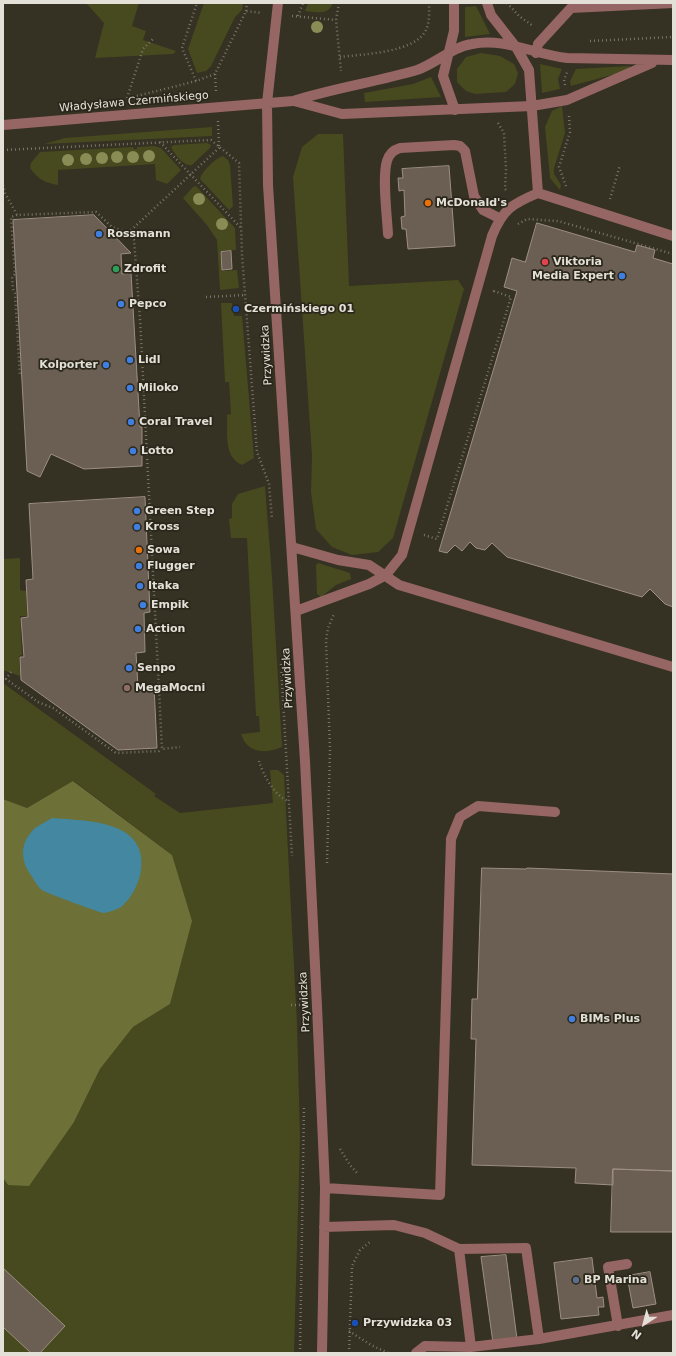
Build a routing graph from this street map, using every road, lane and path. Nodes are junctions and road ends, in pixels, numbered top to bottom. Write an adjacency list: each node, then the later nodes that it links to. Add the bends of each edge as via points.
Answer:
1 (197, 3): 25 (path, via 182,48 196,82)
2 (248, 3): 11 (path)
3 (278, 3): 29 (street, Przywidzka)
4 (303, 3): 12 (path)
5 (340, 3): 20 (path, via 336,20)
6 (429, 3): 20 (path, via 426,30 416,43)
7 (454, 3): 19 (street, via 454,31)
8 (487, 3): 17 (street, via 491,15)
9 (506, 3): 13 (path, via 519,16)
10 (673, 3): 13 (street, via 571,8)
11 (246, 11)
12 (298, 16)
13 (546, 35): 18 (street, via 538,44)
14 (673, 37): 16 (path)
15 (152, 40): 25 (path, via 143,49)
16 (582, 41)
17 (516, 47): 18 (street); 19 (street, via 495,43 471,44); 30 (street, via 529,70)
18 (536, 52): 21 (street)
19 (449, 54): 28 (street, via 419,69); 31 (street, via 443,76)
20 (340, 57): 24 (path)
21 (567, 58): 23 (street); 27 (path, via 568,70 564,80)
22 (673, 60): 23 (street)
23 (656, 61): 27 (street)
24 (341, 71)
25 (127, 98): 26 (path)
26 (120, 99)
27 (567, 100): 30 (street); 42 (path, via 570,132 559,167 568,189)
28 (293, 101): 29 (street, Władysława Czermińskiego); 31 (street, via 342,114)
29 (267, 103): 32 (street, Władysława Czermińskiego); 59 (street, Przywidzka, via 268,185)
30 (532, 106): 31 (street); 39 (street)
31 (455, 110)
32 (3, 125)
33 (160, 142): 34 (path, via 211,140); 35 (path); 37 (path)
34 (220, 147): 37 (path); 47 (path, via 239,163)
35 (3, 150)
36 (620, 165): 43 (path)
37 (190, 174): 47 (path); 49 (path)
38 (3, 185): 41 (path)
39 (538, 193): 42 (street); 45 (street, via 516,203)
40 (3, 196): 41 (path)
41 (7, 196): 44 (path)
42 (563, 202): 46 (path); 51 (street)
43 (609, 202)
44 (17, 215): 49 (path, via 96,212 112,227); 56 (path, via 11,217 15,274 12,278)
45 (499, 218): 50 (street, via 483,210 474,196 465,151 460,146 400,148 389,155 385,170); 58 (street)
46 (558, 221): 48 (path, via 527,219 517,224); 52 (path)
47 (241, 227): 54 (path)
48 (513, 230)
49 (128, 233): 68 (path, via 134,240 140,319)
50 (388, 234)
51 (673, 236)
52 (673, 254)
53 (496, 284): 58 (path, via 494,291 511,297 437,539)
54 (245, 294): 55 (path); 57 (path, via 257,452 269,484)
55 (206, 297)
56 (20, 376)
57 (272, 521)
58 (409, 531): 60 (street, via 402,555)
59 (292, 547): 60 (street, via 338,560 369,565); 61 (street, Przywidzka)
60 (386, 575): 61 (street, via 369,584); 64 (street, via 399,585)
61 (296, 611): 78 (street, Przywidzka)
62 (335, 612): 73 (path, via 331,617 326,641 330,750)
63 (281, 659): 70 (path)
64 (673, 667)
65 (10, 672): 66 (path)
66 (4, 678): 68 (path, via 38,702 53,708 116,753 159,752)
67 (180, 747): 68 (path)
68 (162, 749)
69 (259, 761): 70 (path, via 263,773 283,799)
70 (288, 801): 72 (path)
71 (555, 812): 79 (street, via 478,806 460,817 451,840 440,1195)
72 (292, 856)
73 (327, 865)
74 (301, 998): 75 (path)
75 (301, 1013)
76 (304, 1102): 89 (path)
77 (338, 1142): 79 (path, via 350,1165)
78 (325, 1188): 79 (street); 80 (street, Przywidzka)
79 (372, 1190)
80 (324, 1227): 82 (street, via 394,1224 425,1233); 90 (street, Przywidzka)
81 (375, 1240): 86 (path, via 360,1250 352,1266)
82 (459, 1249): 87 (street, via 526,1248); 88 (street)
83 (627, 1264): 85 (street, via 608,1267)
84 (673, 1315): 85 (street)
85 (618, 1326): 87 (street)
86 (349, 1331): 91 (path); 92 (path, via 371,1346)
87 (539, 1339): 88 (street)
88 (471, 1347): 93 (street, via 425,1346)
89 (300, 1353)
90 (322, 1353)
91 (349, 1353)
92 (388, 1353)
93 (416, 1353)

